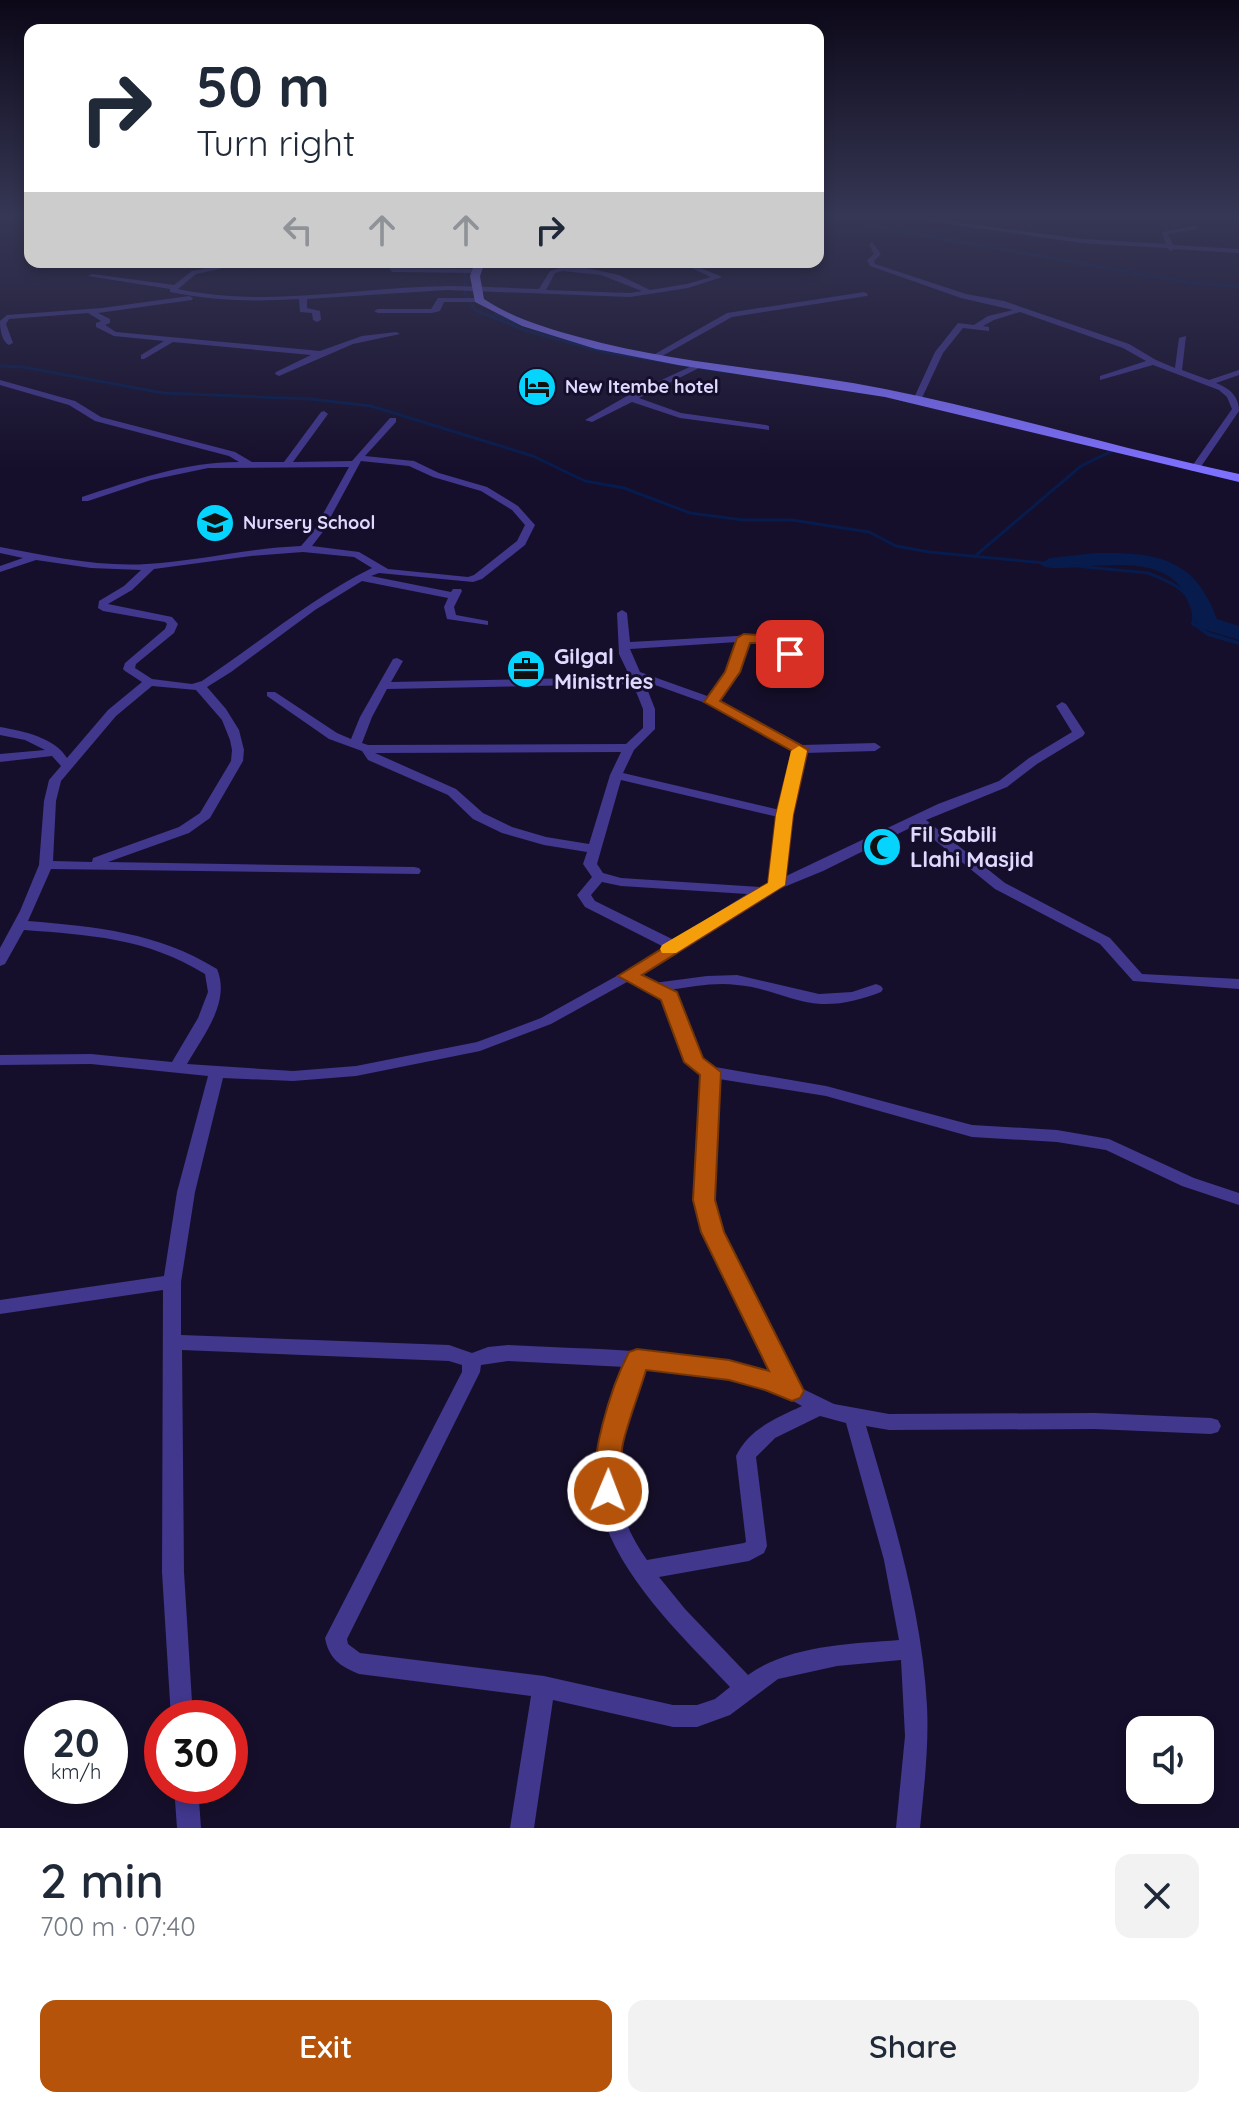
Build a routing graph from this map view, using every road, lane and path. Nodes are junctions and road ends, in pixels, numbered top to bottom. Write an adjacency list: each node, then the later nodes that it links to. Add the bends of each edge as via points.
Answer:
1 (177, 299): 7 (street)
2 (303, 299): 12 (street, via 303,310 316,311)
3 (445, 299): 10 (street, via 432,311)
4 (483, 299): 19 (main road, via 493,310 544,330)
5 (830, 299): 19 (street, via 730,315)
6 (977, 299): 8 (street)
7 (172, 300): 9 (street); 11 (street)
8 (1021, 310): 20 (street, via 1126,346); 29 (street, via 991,318 981,328 961,325 931,366)
9 (90, 311): 15 (street, via 107,321 99,325 114,334); 16 (street, via 7,317 2,324)
10 (378, 311)
11 (157, 314)
12 (317, 320)
13 (396, 334): 17 (street, via 363,337)
14 (1183, 338): 22 (street)
15 (170, 341): 17 (street); 18 (street)
16 (9, 343)
17 (322, 354): 24 (street)
18 (144, 357)
19 (652, 358): 21 (main road)
20 (1153, 362): 22 (street); 25 (street)
21 (696, 366): 28 (street); 29 (main road)
22 (1179, 369): 27 (street)
23 (1239, 372): 27 (street)
24 (279, 374)
25 (1103, 378)
26 (0, 382): 37 (street, via 72,403 106,422 232,454)
27 (1211, 382): 30 (street, via 1231,396)
28 (630, 398): 33 (street); 34 (street, via 680,415)
29 (917, 400): 38 (main road)
30 (1238, 409): 38 (street)
31 (324, 414): 36 (street)
32 (393, 420): 35 (street)
33 (589, 420)
34 (766, 428)
35 (357, 461): 36 (street); 41 (street); 48 (street, via 411,463 484,489 523,515 530,525 521,543)
36 (287, 464): 37 (street)
37 (253, 466): 40 (street, via 193,468)
38 (1195, 469): 39 (main road)
39 (1239, 478)
40 (85, 499)
41 (304, 549): 44 (street); 46 (street, via 356,554)
42 (0, 550): 43 (street)
43 (36, 557): 44 (street); 45 (street)
44 (151, 567): 57 (street, via 103,603 103,608 173,624 131,663 129,669)
45 (0, 569)
46 (378, 569): 47 (street); 48 (street)
47 (359, 577): 49 (street); 59 (street)
48 (469, 580): 49 (street)
49 (453, 596): 51 (street, via 451,617)
50 (622, 613): 53 (street)
51 (484, 623)
52 (744, 638): 53 (street); 54 (street, via 764,639); 61 (street, via 733,672)
53 (625, 646): 56 (street)
54 (790, 654)
55 (397, 661): 58 (street)
56 (636, 677): 58 (street); 61 (street); 66 (street, via 650,721 649,729)
57 (149, 682): 59 (street); 70 (street, via 112,713)
58 (382, 686): 64 (street)
59 (200, 687): 76 (street, via 225,714 239,751 205,815 184,830)
60 (271, 694): 64 (street, via 333,736)
61 (712, 702): 67 (street)
62 (1062, 706): 73 (street, via 1078,728 1074,738 1003,784)
63 (0, 731): 68 (street, via 27,736)
64 (361, 747): 66 (street); 74 (street, via 372,757 452,792 478,816 507,830)
65 (875, 747): 67 (street)
66 (629, 748): 71 (street)
67 (800, 749): 72 (street)
68 (58, 752): 69 (street); 70 (street)
69 (0, 758)
70 (67, 766): 75 (street, via 51,791)
71 (616, 775): 72 (street); 74 (street)
72 (785, 815): 79 (street)
73 (917, 820): 79 (street); 84 (street, via 1000,886 1105,941 1138,978)
74 (594, 849): 78 (street, via 590,864)
75 (46, 865): 76 (street); 80 (street)
76 (86, 866): 77 (street)
77 (414, 871)
78 (599, 877): 79 (street); 81 (street, via 584,895 590,904)
79 (769, 888): 81 (street)
80 (19, 925): 82 (street); 88 (street, via 129,936 189,956 212,972 215,992 206,1018)
81 (674, 946): 83 (street)
82 (1, 955)
83 (627, 976): 85 (street); 89 (street, via 546,1021 468,1049 356,1071 293,1076)
84 (1239, 984)
85 (656, 987): 86 (street, via 736,980 831,1001); 90 (street, via 670,996 695,1062)
86 (876, 989)
87 (0, 1060): 88 (street, via 91,1059)
88 (178, 1066): 89 (street)
89 (217, 1072): 92 (street, via 186,1192)
90 (711, 1072): 91 (street, via 826,1091 972,1131 1109,1145); 97 (street, via 704,1200 713,1232)
91 (1239, 1199)
92 (172, 1282): 93 (street); 94 (street)
93 (0, 1307)
94 (172, 1342): 96 (street, via 449,1353); 105 (street, via 173,1572)
95 (637, 1359): 96 (street, via 508,1353); 97 (street, via 729,1370); 101 (street, via 606,1469 617,1524)
96 (472, 1361): 103 (street, via 336,1638 337,1648 359,1663)
97 (792, 1391): 98 (street)
98 (819, 1407): 99 (street); 101 (street, via 764,1435 746,1456 757,1546 749,1552)
99 (854, 1418): 100 (street); 102 (street, via 892,1548)
100 (1211, 1426)
101 (641, 1571): 104 (street)
102 (911, 1649): 104 (street, via 773,1670); 109 (street, via 915,1767)
103 (544, 1687): 104 (street, via 673,1716 697,1716 722,1707); 108 (street)
104 (745, 1687)
105 (181, 1700)
106 (187, 1804): 107 (street)
107 (189, 1828)
108 (522, 1828)
109 (908, 1828)

